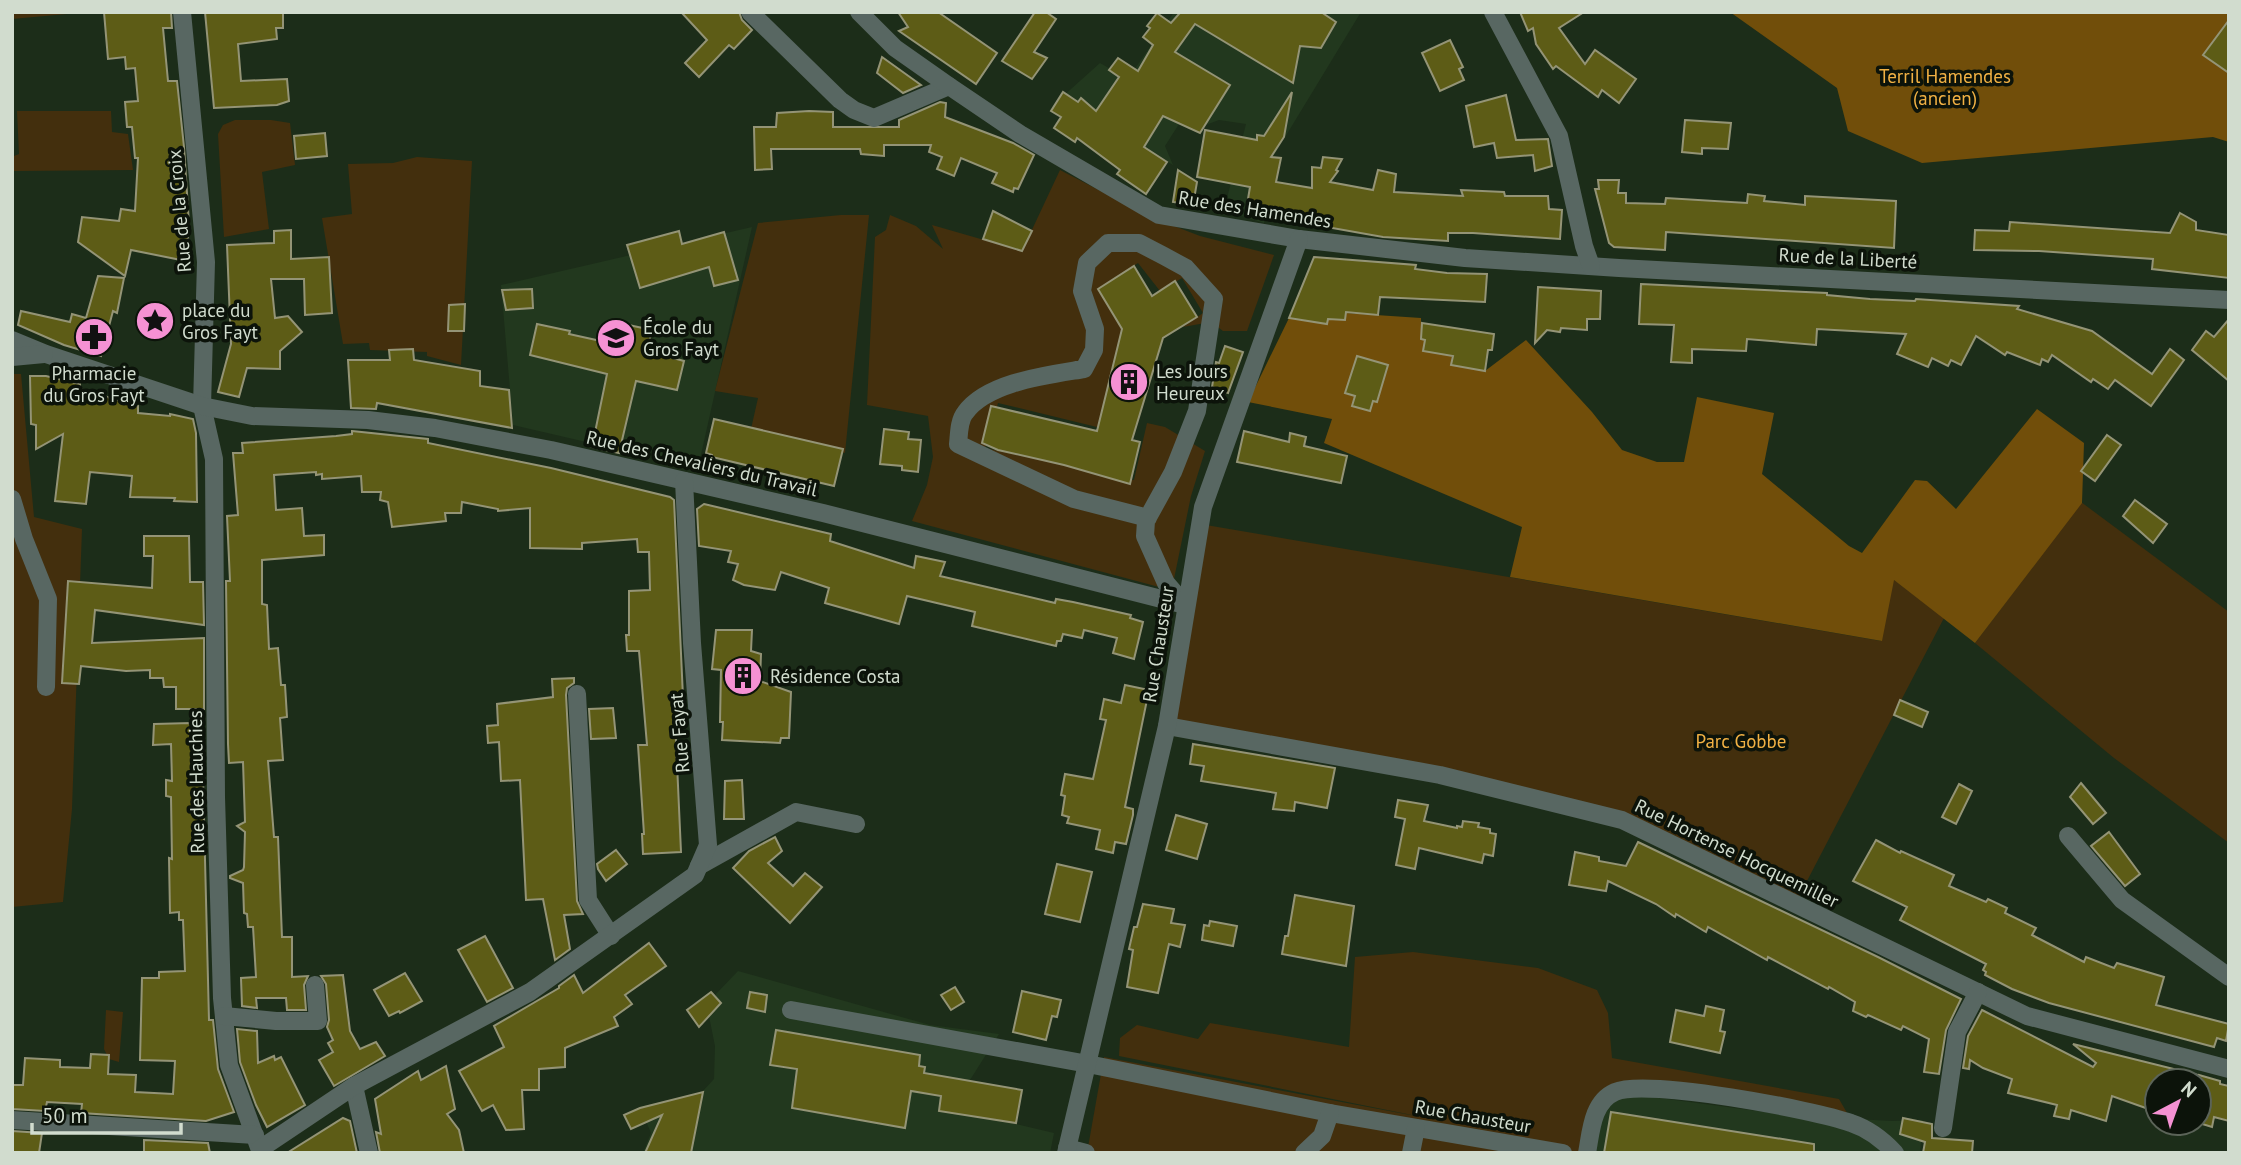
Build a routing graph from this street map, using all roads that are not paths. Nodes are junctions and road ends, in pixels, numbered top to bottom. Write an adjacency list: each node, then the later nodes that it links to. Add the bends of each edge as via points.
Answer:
1 (182, 12): 13 (street, Rue de la Croix, via 206,262)
2 (750, 12): 5 (street, via 840,100 874,118)
3 (859, 12): 5 (street, Rue des Hamendes, via 895,48)
4 (1493, 12): 8 (street, via 1559,136)
5 (949, 86): 6 (street, Rue des Hamendes, via 1020,134 1159,215)
6 (1299, 239): 7 (street, Rue des Hamendes); 17 (street, Rue Chausteur, via 1203,507)
7 (1465, 258): 8 (street, Rue de la Liberté)
8 (1591, 266): 9 (street, Rue de la Liberté)
9 (2229, 300)
10 (12, 340): 11 (street, Rue des Chevaliers du Travail)
11 (46, 354): 12 (street); 13 (street, Rue des Chevaliers du Travail)
12 (12, 358)
13 (202, 406): 14 (street, Rue des Chevaliers du Travail, via 251,416 368,420 435,429); 29 (street, Rue des Hauchies, via 214,459 216,797)
14 (684, 481): 17 (street, Rue des Chevaliers du Travail); 23 (street, Rue Fayat, via 708,845)
15 (12, 499): 18 (street, via 48,599)
16 (1148, 518): 16 (street, via 1173,472 1197,411 1214,299 1186,268 1139,243 1108,243 1087,263 1083,282 1095,329 1094,350 1084,369 1034,378 983,395 963,414 958,444 1074,499); 17 (street, via 1145,536 1166,583)
17 (1185, 605): 20 (street, Rue Chausteur)
18 (46, 687)
19 (577, 694): 24 (street, via 588,900)
20 (1167, 726): 27 (street, Rue Hortense Hocquemiller, via 1440,775 1622,820); 30 (street, Rue Chausteur)
21 (856, 824): 23 (street, via 796,812)
22 (2068, 836): 25 (street, via 2122,900)
23 (699, 866): 24 (street, via 695,875)
24 (611, 936): 32 (street, via 530,992)
25 (2229, 977)
26 (315, 985): 29 (street, via 318,1021)
27 (1978, 992): 31 (street, Rue Hortense Hocquemiller, via 2026,1016); 36 (street, via 1956,1032)
28 (791, 1010): 30 (street)
29 (224, 1016): 37 (street, Rue des Hauchies, via 229,1065)
30 (1088, 1064): 33 (street, Rue Chausteur); 39 (street, Rue Chausteur)
31 (2229, 1069)
32 (354, 1086): 37 (street); 40 (street)
33 (1330, 1114): 35 (street, Rue Chausteur); 42 (street, via 1322,1136)
34 (12, 1120): 37 (street)
35 (1416, 1128): 38 (street, Rue Chausteur); 43 (street)
36 (1943, 1128)
37 (259, 1146)
38 (1524, 1149): 44 (street, Rue Chausteur)
39 (1067, 1151): 41 (street)
40 (369, 1153)
41 (1086, 1153)
42 (1304, 1153)
43 (1411, 1153)
44 (1563, 1153)
45 (1587, 1153): 46 (street, via 1601,1103 1614,1092 1631,1088 1696,1092 1788,1107 1852,1123 1880,1137)
46 (1895, 1153)

